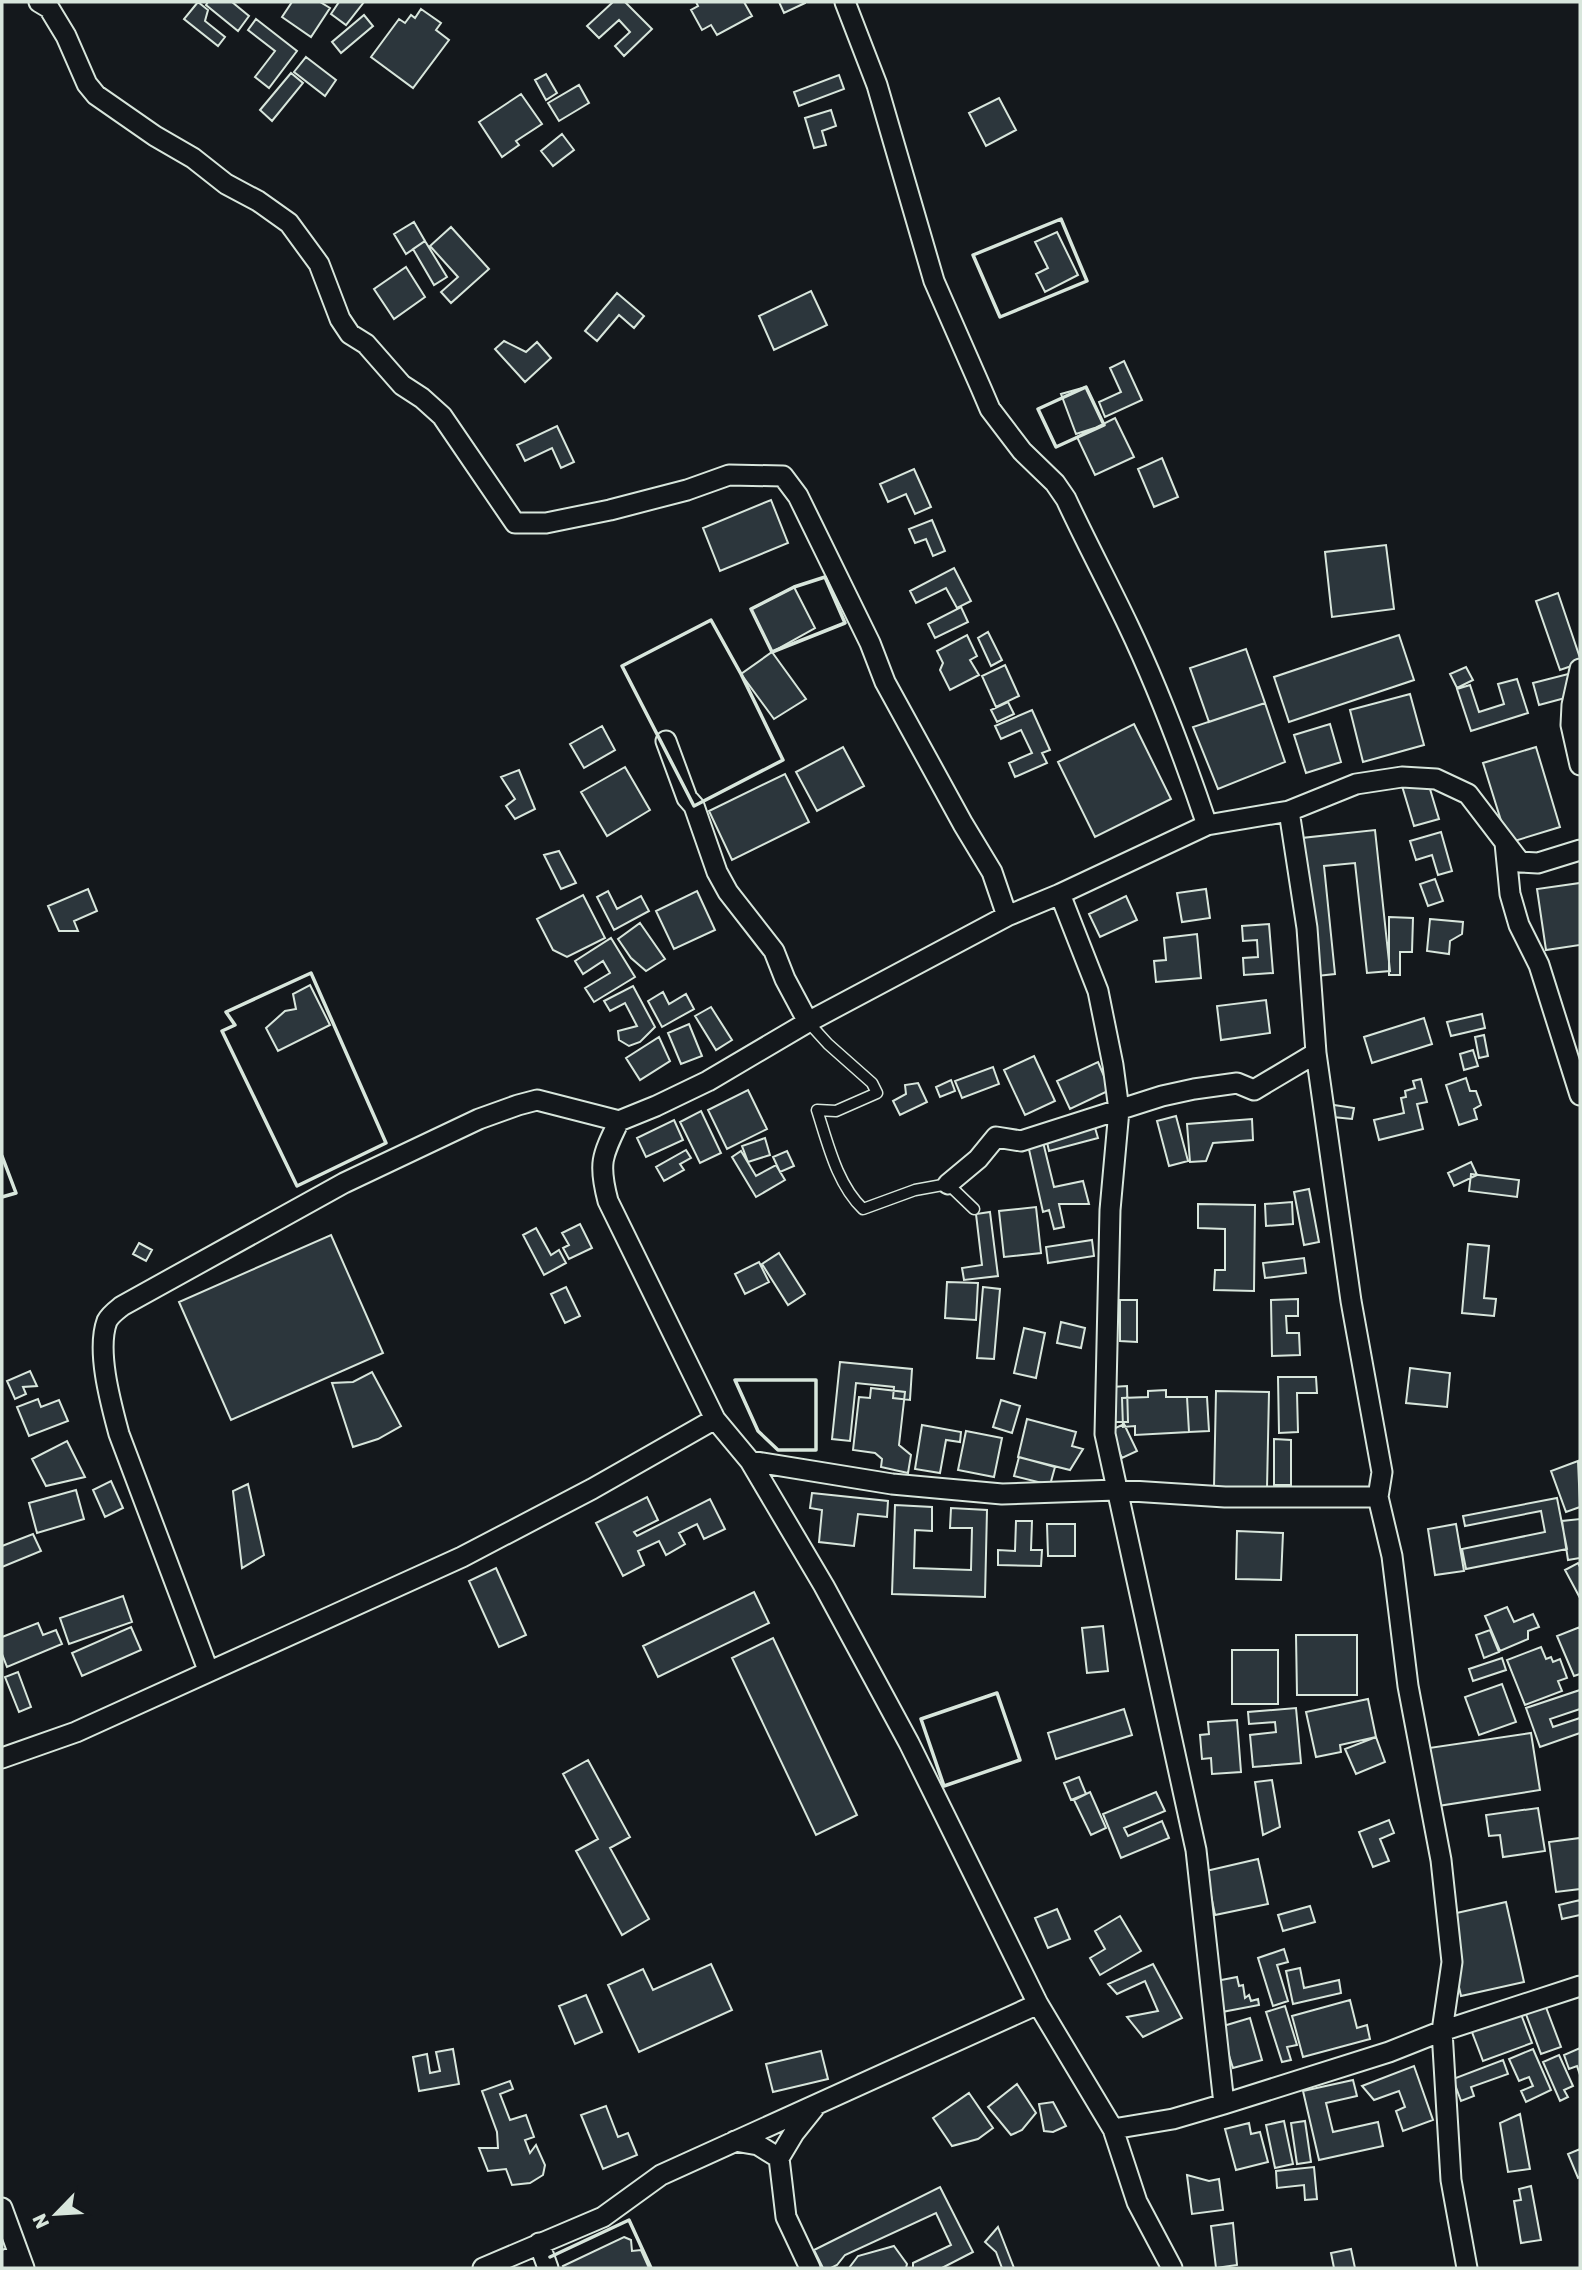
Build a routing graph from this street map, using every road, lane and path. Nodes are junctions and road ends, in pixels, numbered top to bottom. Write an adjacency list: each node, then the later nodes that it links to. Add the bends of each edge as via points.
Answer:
1 (39, 2): 11 (street, via 49,8 96,95 289,223 319,264 350,334 442,416 515,523 546,523 610,510 729,475 783,476 809,517 886,682 992,872)
2 (845, 2): 7 (street, via 877,85 934,281 981,388 1022,451 1066,499 1180,744)
3 (1580, 669): 5 (street, via 1571,725)
4 (666, 741): 12 (street, via 717,872 774,951)
5 (1580, 765)
6 (1289, 811): 7 (street); 8 (street, via 1356,785 1402,777 1436,779 1468,794); 13 (street, via 1307,928)
7 (1207, 825): 10 (street)
8 (1505, 843): 9 (street, via 1520,862 1530,863); 14 (street, via 1510,894 1539,965)
9 (1580, 850)
10 (1060, 894): 11 (street); 15 (street, via 1098,992)
11 (1007, 916): 12 (street)
12 (808, 1022): 16 (street, via 708,1081); 17 (lane, via 877,1093 836,1111 817,1110 850,1197 863,1209 915,1190)
13 (1316, 1052): 15 (street, via 1254,1090 1237,1083 1194,1089); 22 (street, via 1351,1301 1382,1472)
14 (1580, 1095)
15 (1119, 1110): 17 (street, via 1021,1140 996,1137); 21 (street, via 1110,1210 1105,1434)
16 (619, 1121): 19 (street, via 603,1154 601,1176 608,1201); 23 (street, via 537,1100 479,1119 344,1183 108,1318 103,1342 119,1434)
17 (948, 1184): 18 (lane)
18 (974, 1209)
19 (715, 1419): 20 (street); 23 (street, via 461,1556)
20 (750, 1461): 21 (street, via 1002,1494); 26 (street, via 909,1743)
21 (1116, 1490): 22 (street, via 1225,1497); 28 (street, via 1196,1850)
22 (1378, 1497): 27 (street, via 1392,1556 1408,1686 1441,1860 1452,1962)
23 (208, 1670): 24 (street, via 76,1732)
24 (2, 1758)
25 (1580, 1986): 27 (street)
26 (1038, 2004): 29 (street); 30 (street)
27 (1442, 2031): 28 (street); 40 (street, via 1451,2180)
28 (1224, 2104): 30 (street)
29 (817, 2105): 31 (street); 32 (street)
30 (1113, 2129): 39 (street, via 1137,2202)
31 (735, 2141): 32 (street, via 758,2145); 34 (street, via 661,2175 603,2217)
32 (779, 2158): 38 (street, via 786,2217)
33 (2, 2208): 35 (street)
34 (539, 2243): 36 (street); 37 (street)
35 (15, 2261)
36 (483, 2268)
37 (548, 2268)
38 (810, 2268)
39 (1172, 2268)
40 (1467, 2268)

